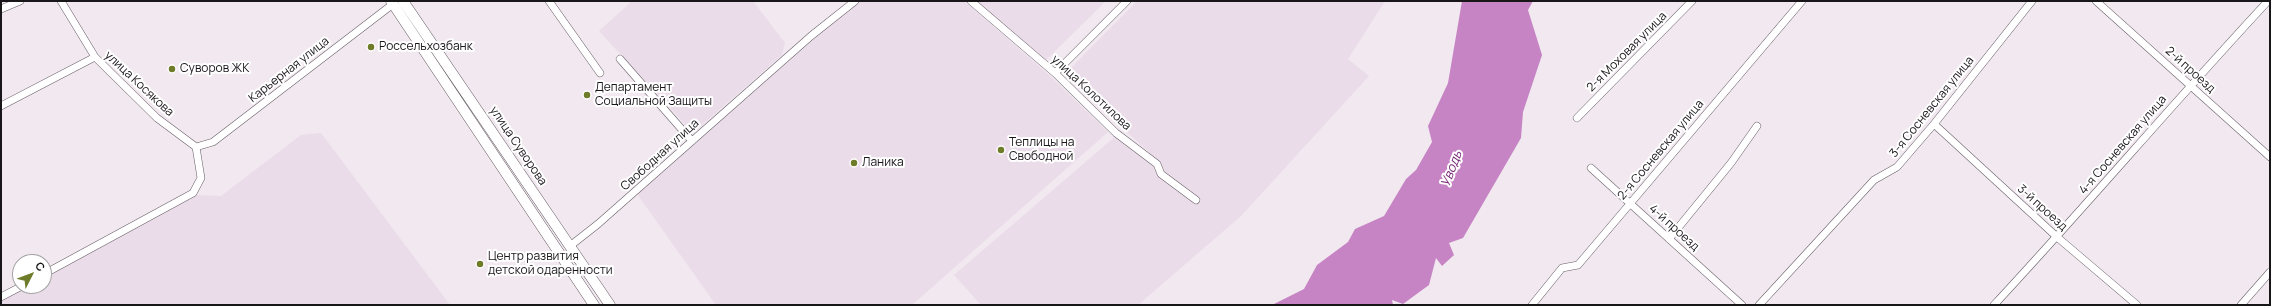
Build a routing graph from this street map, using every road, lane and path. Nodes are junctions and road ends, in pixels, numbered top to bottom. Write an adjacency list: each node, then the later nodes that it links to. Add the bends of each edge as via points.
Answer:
1 (20, 1): 14 (street)
2 (61, 1): 15 (street, улица Косякова)
3 (403, 1): 32 (main road, улица Суворова)
4 (549, 1): 17 (street)
5 (855, 1): 24 (street, Свободная улица, via 810,36)
6 (971, 1): 18 (street, улица Колотилова)
7 (1127, 1): 18 (street)
8 (1692, 1): 21 (street, 2-я Моховая улица)
9 (1802, 1): 29 (street, 2-я Сосневская улица)
10 (2032, 1): 22 (street, 3-я Сосневская улица)
11 (2096, 1): 19 (street, 2-й проезд)
12 (2268, 1): 19 (street, 4-я Сосневская улица)
13 (392, 2): 25 (street, Карьерная улица, via 213,142); 37 (main road, улица Суворова)
14 (1, 9)
15 (95, 57): 20 (street); 25 (street, улица Косякова, via 158,118)
16 (620, 58): 24 (street)
17 (600, 73)
18 (1055, 73): 28 (street, улица Колотилова, via 1116,133 1156,164 1161,174)
19 (2190, 85): 26 (street, 2-й проезд); 30 (street, 4-я Сосневская улица)
20 (1, 106)
21 (1577, 118)
22 (1934, 124): 30 (street, 3-й проезд); 41 (street, 3-я Сосневская улица, via 1897,167 1874,180)
23 (1757, 126): 31 (street, via 1731,163)
24 (692, 141): 32 (street, Свободная улица)
25 (196, 147): 33 (street, via 201,178 193,193)
26 (2270, 157)
27 (1591, 168): 29 (street, 4-й проезд)
28 (1196, 200)
29 (1631, 203): 31 (street, 4-й проезд); 39 (street, 2-я Сосневская улица, via 1578,265 1562,268)
30 (2057, 237): 42 (street, 4-я Сосневская улица); 43 (street, 3-й проезд)
31 (1670, 238): 40 (street, 4-й проезд)
32 (570, 246): 38 (main road, улица Суворова)
33 (52, 270)
34 (2270, 272): 44 (street)
35 (12, 291): 36 (street)
36 (1, 297)
37 (594, 305)
38 (610, 305)
39 (1532, 305)
40 (1742, 305)
41 (1759, 305)
42 (1994, 305)
43 (2137, 305)
44 (2241, 305)

